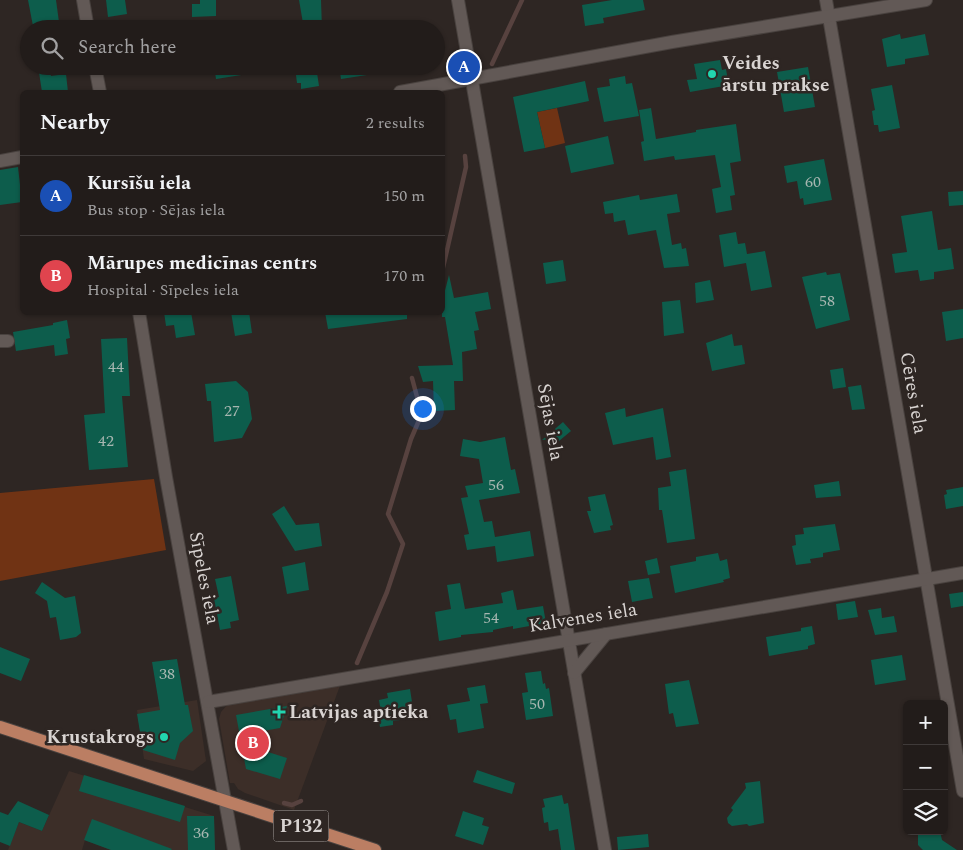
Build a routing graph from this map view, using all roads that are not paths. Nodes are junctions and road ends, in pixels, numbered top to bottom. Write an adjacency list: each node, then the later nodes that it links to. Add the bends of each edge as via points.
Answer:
1 (83, 0): 6 (street)
2 (458, 0): 8 (street, Sējas iela)
3 (826, 0): 5 (street, Cēres iela)
4 (926, 0): 5 (street)
5 (829, 17): 8 (street); 15 (street, Cēres iela)
6 (86, 20)
7 (97, 75): 9 (street)
8 (472, 79): 10 (street); 17 (street, Sējas iela)
9 (100, 90)
10 (411, 90)
11 (20, 157): 12 (street)
12 (0, 161)
13 (139, 315): 19 (street, Sīpeles iela)
14 (963, 573): 15 (street, Kalvenes iela)
15 (926, 579): 16 (street, Kalvenes iela); 21 (street, Cēres iela)
16 (606, 634): 17 (street, Kalvenes iela); 18 (street)
17 (568, 640): 18 (street, Sējas iela); 19 (street, Kalvenes iela)
18 (574, 673): 25 (street, Sējas iela)
19 (208, 702): 22 (street, Sīpeles iela)
20 (0, 727): 22 (main road, P132)
21 (963, 792)
22 (226, 801): 23 (street, Sīpeles iela); 24 (main road, P132)
23 (234, 850)
24 (375, 850)
25 (605, 850)

